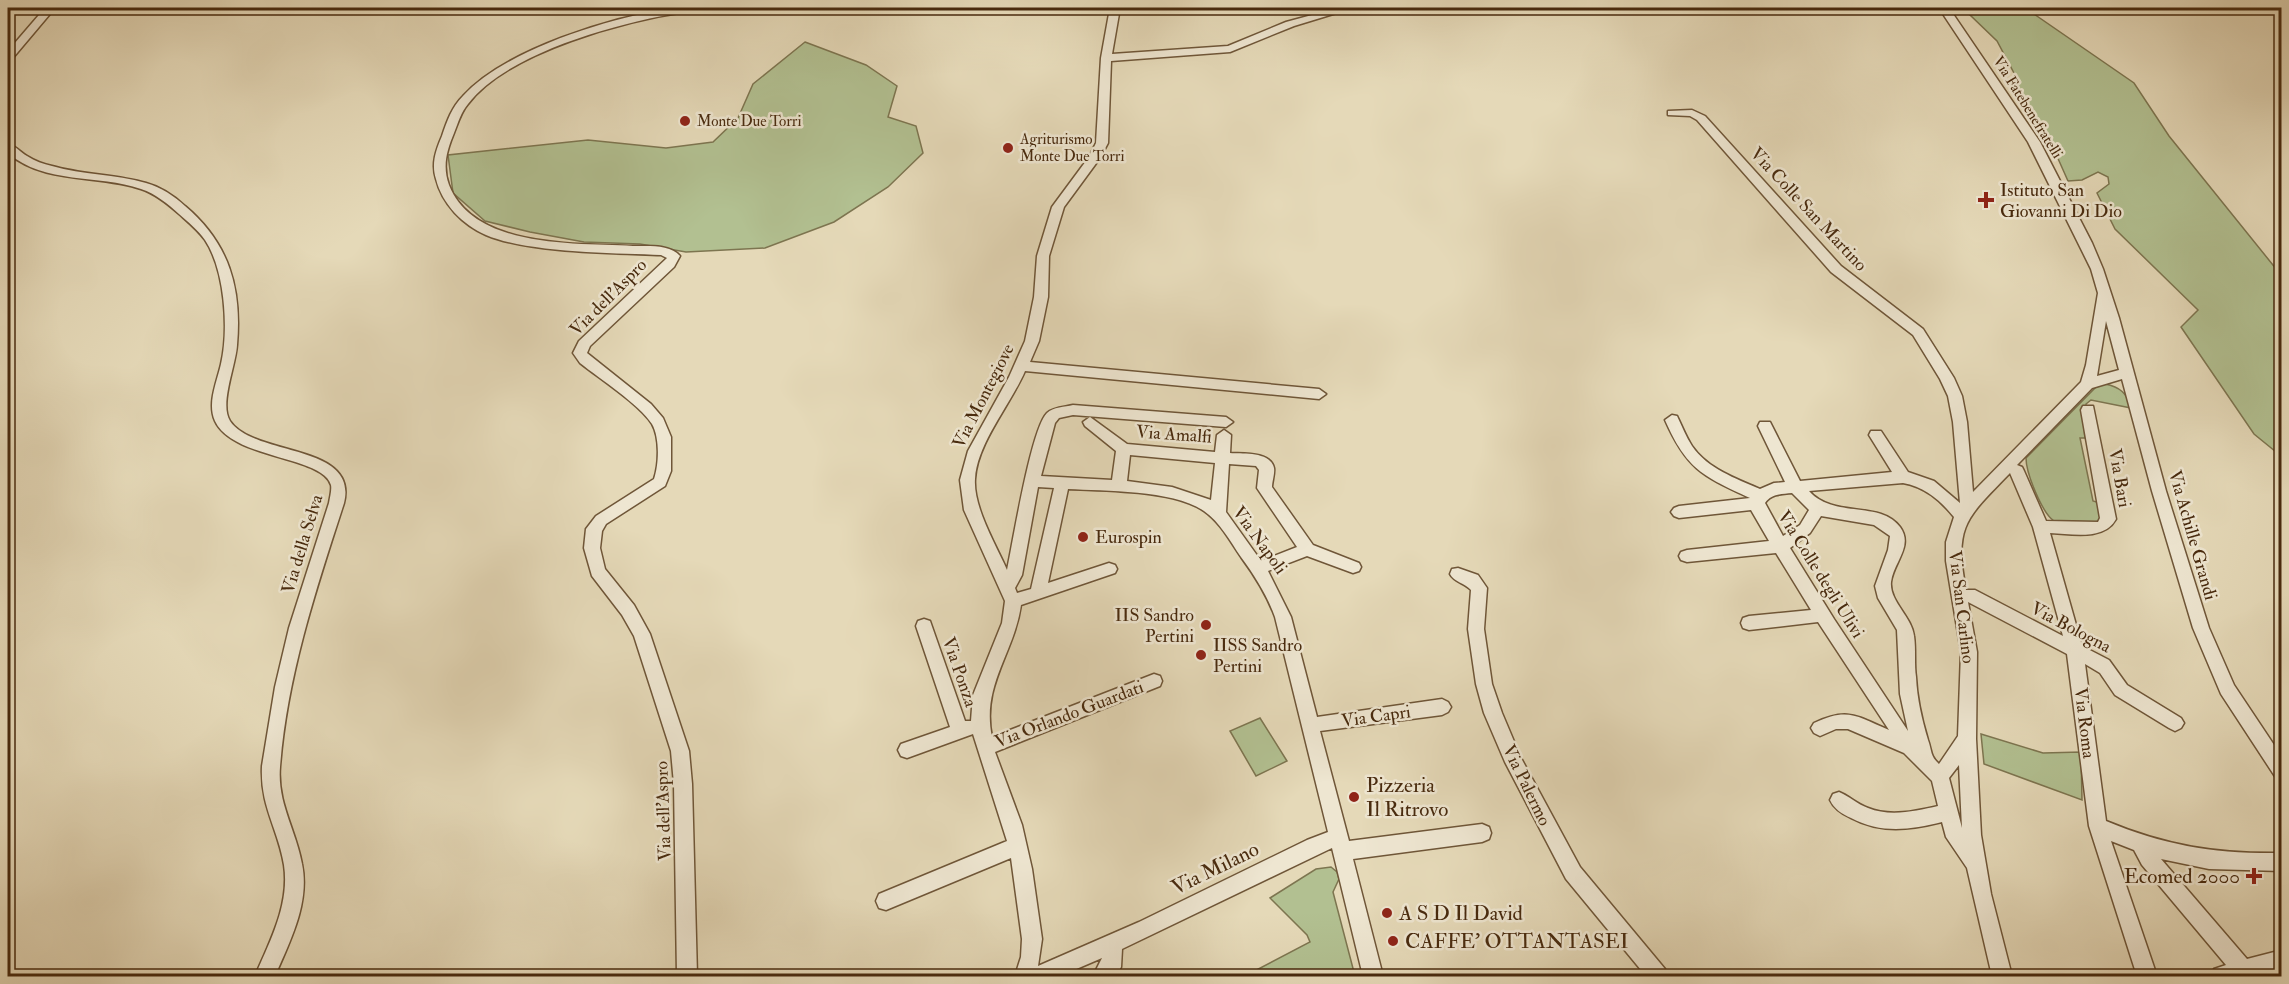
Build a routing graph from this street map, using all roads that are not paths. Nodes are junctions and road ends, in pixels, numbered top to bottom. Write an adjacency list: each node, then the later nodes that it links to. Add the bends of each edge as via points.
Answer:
1 (50, 8): 6 (street)
2 (691, 8): 79 (street, Via dell'Aspro, via 598,29 489,78 460,108 442,147 440,164 443,183 453,204 492,233 572,247 663,251 674,256 588,340 580,353 650,412 664,437 662,479 601,520 594,529 592,548 598,572 642,634 680,751)
3 (1115, 8): 7 (street, Via Montegiove)
4 (1348, 8): 7 (street, via 1283,26 1230,49)
5 (1944, 8): 11 (street, Via Fatebenefratelli, via 2010,102 2049,167 2086,243)
6 (8, 57)
7 (1106, 58): 14 (street, Via Montegiove, via 1102,143 1057,212 1043,255 1035,329)
8 (1672, 113): 34 (street, Via Colle San Martino, via 1692,113 1701,118 1836,269 1918,332 1955,396)
9 (8, 147): 10 (street, Via della Selva)
10 (14, 162): 78 (street, Via della Selva, via 149,188 203,230 220,260 229,309 230,349 221,395 222,422 236,436 316,466 338,481 338,494 300,620 271,766 272,805 295,880 287,920)
11 (2104, 294): 12 (street); 13 (street, Via Achille Grandi)
12 (2095, 345): 13 (street); 16 (street)
13 (2123, 358): 15 (street, Via Achille Grandi)
14 (1022, 366): 17 (street); 46 (street, Via Montegiove, via 975,450 967,480 974,514)
15 (2127, 373): 16 (street); 18 (street, Via Achille Grandi)
16 (2093, 378): 18 (street, via 2113,382); 34 (street)
17 (1319, 394)
18 (2133, 394): 63 (street, Via Achille Grandi, via 2204,637 2236,705)
19 (2088, 410): 37 (street, Via Bari, via 2108,519 2097,528)
20 (1672, 420): 32 (street, via 1698,463)
21 (1090, 422): 24 (street, Via Amalfi)
22 (1765, 426): 31 (street)
23 (1876, 435): 27 (street)
24 (1123, 449): 25 (street, Via Amalfi); 30 (street, Via Amalfi)
25 (1222, 457): 28 (street, Via Amalfi, via 1225,428 1059,411 1048,421); 36 (street, Via Amalfi); 39 (street, Via Amalfi, via 1264,464 1264,488)
26 (2016, 471): 37 (street, Via Roma)
27 (1903, 477): 31 (street, Via Colle degli Ulivi); 34 (street, Via Colle degli Ulivi, via 1921,482)
28 (1032, 481): 29 (street, Via Napoli); 46 (street)
29 (1062, 484): 30 (street, Via Napoli); 45 (street)
30 (1119, 487): 36 (street, Via Napoli, via 1186,496)
31 (1797, 487): 32 (street, Via Colle degli Ulivi, via 1774,489); 33 (street)
32 (1759, 499): 35 (street); 38 (street, Via Colle degli Ulivi, via 1760,511)
33 (1818, 508): 38 (street, via 1805,530); 62 (street, via 1883,522 1898,537 1883,588 1905,631 1908,685 1922,748)
34 (1965, 511): 59 (street, Via San Carlino, via 1956,529 1954,545 1955,579 1969,652)
35 (1679, 512)
36 (1218, 514): 43 (street, Via Napoli)
37 (2041, 527): 51 (street, Via Roma)
38 (1780, 546): 40 (street); 48 (street, Via Colle degli Ulivi)
39 (1307, 549): 41 (street); 43 (street)
40 (1687, 556)
41 (1353, 567)
42 (1108, 569): 45 (street)
43 (1258, 569): 56 (street, Via Napoli, via 1281,612)
44 (1458, 573): 84 (street, Via Palermo, via 1479,588 1476,629 1484,684 1522,779 1573,873)
45 (1038, 592): 46 (street)
46 (1010, 593): 55 (street, via 1010,623 980,701)
47 (1969, 595): 51 (street, Via Bologna)
48 (1822, 615): 49 (street); 62 (street, Via Colle degli Ulivi)
49 (1749, 623)
50 (924, 626): 58 (street, Via Ponza)
51 (2075, 650): 54 (street, Via Bologna, via 2106,667 2126,693); 67 (street, Via Roma)
52 (1154, 681): 60 (street, Via Orlando Guardati)
53 (1442, 707): 56 (street, Via Capri)
54 (2175, 723)
55 (980, 724): 58 (street); 60 (street)
56 (1311, 725): 69 (street, Via Napoli)
57 (1820, 728): 62 (street, via 1835,721 1849,721)
58 (960, 731): 61 (street)
59 (1967, 738): 64 (street); 73 (street, Via San Carlino)
60 (985, 748): 70 (street)
61 (907, 750)
62 (1916, 753): 64 (street)
63 (2282, 772)
64 (1940, 777): 66 (street, Via San Carlino)
65 (1839, 800): 66 (street, via 1863,816 1885,821 1910,821)
66 (1947, 812): 73 (street, Via San Carlino, via 1957,839)
67 (2098, 826): 71 (street); 86 (street, Via Roma)
68 (1482, 833): 69 (street, Via Milano)
69 (1341, 844): 75 (street, Via Milano, via 1314,846); 83 (street, Via Napoli)
70 (1018, 846): 74 (street); 80 (street, via 1032,939)
71 (2142, 846): 72 (street, via 2211,861); 77 (street)
72 (2282, 862)
73 (1976, 865): 85 (street, Via San Carlino)
74 (886, 901)
75 (1113, 944): 81 (street, Via Milano); 82 (street, via 1111,967)
76 (2282, 960): 77 (street)
77 (2244, 970): 87 (street)
78 (265, 976)
79 (687, 976)
80 (1025, 976)
81 (1038, 976)
82 (1103, 976)
83 (1373, 976)
84 (1658, 976)
85 (2002, 976)
86 (2147, 976)
87 (2221, 976)

